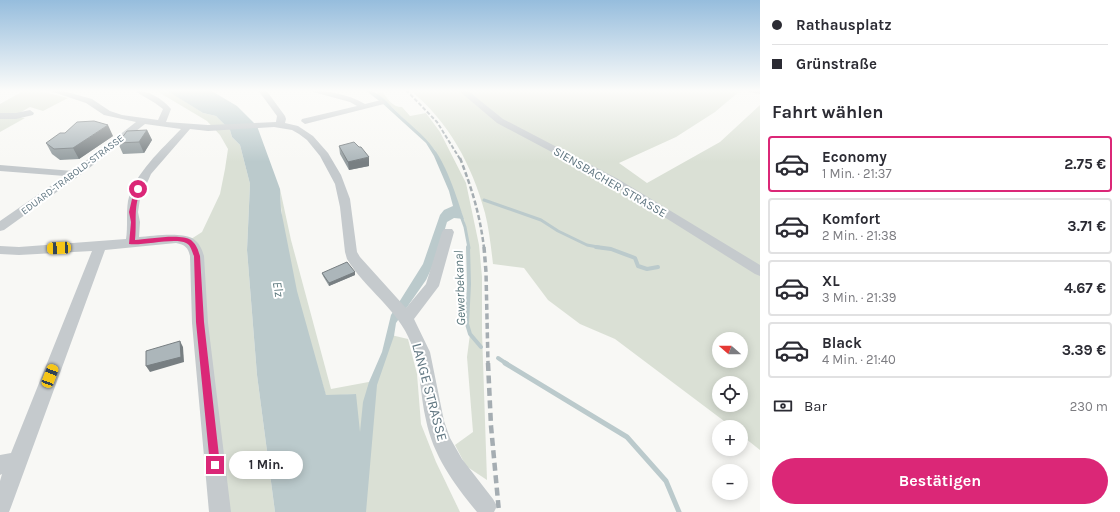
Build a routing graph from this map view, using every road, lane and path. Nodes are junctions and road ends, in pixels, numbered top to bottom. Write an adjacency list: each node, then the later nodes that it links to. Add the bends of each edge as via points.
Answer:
1 (26, 114): 7 (street)
2 (110, 114): 8 (street, LANGE STRASSE)
3 (165, 114): 10 (street)
4 (279, 114): 12 (street, via 282,119)
5 (332, 114): 9 (street)
6 (491, 114): 20 (street, SIENSBACHER STRASSE, via 500,121 614,181)
7 (0, 116)
8 (143, 121): 10 (street, LANGE STRASSE); 14 (street, EDUARD-TRABOLD-STRASSE)
9 (305, 121)
10 (161, 123): 11 (street, LANGE STRASSE)
11 (188, 126): 12 (street, LANGE STRASSE); 17 (street, via 146,173 134,199)
12 (279, 126): 21 (street, LANGE STRASSE, via 302,131 319,148 343,192 350,252)
13 (0, 168): 14 (street)
14 (75, 174): 15 (street, EDUARD-TRABOLD-STRASSE)
15 (0, 227)
16 (448, 232): 21 (street, via 432,286)
17 (132, 242): 18 (street); 25 (street, via 176,239 188,241 195,248)
18 (100, 246): 19 (street); 22 (street)
19 (0, 250)
20 (760, 271)
21 (405, 319): 23 (street, LANGE STRASSE, via 418,342 425,364 439,437 465,482)
22 (8, 464): 24 (street)
23 (486, 506)
24 (0, 507)
25 (220, 512)

